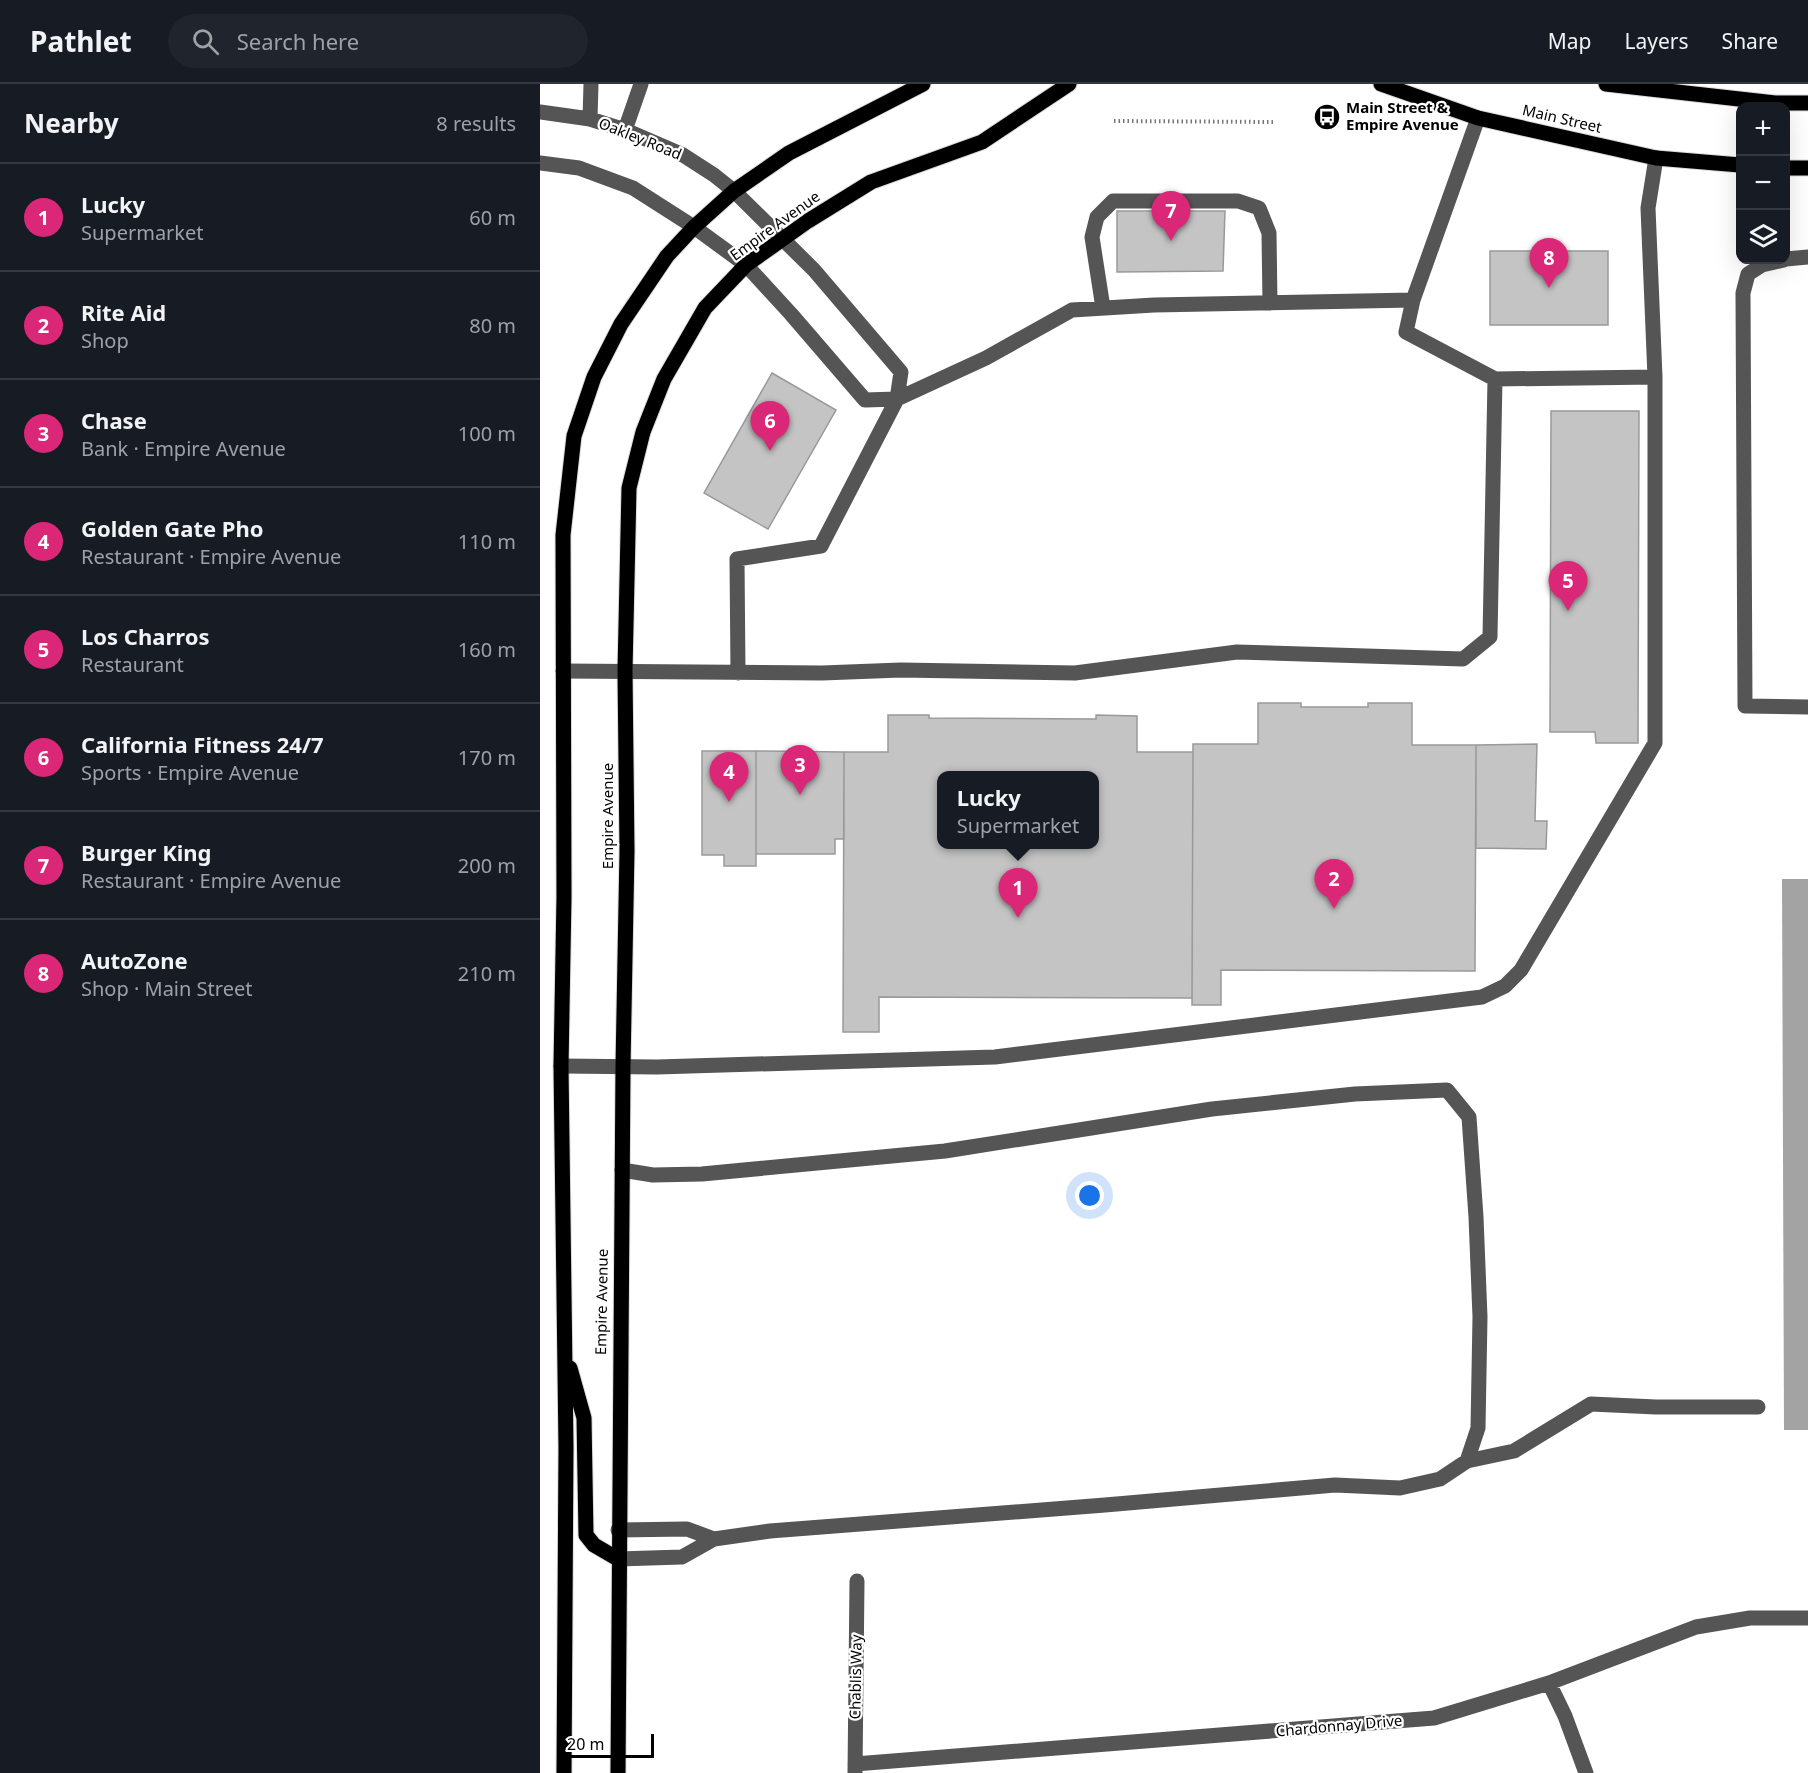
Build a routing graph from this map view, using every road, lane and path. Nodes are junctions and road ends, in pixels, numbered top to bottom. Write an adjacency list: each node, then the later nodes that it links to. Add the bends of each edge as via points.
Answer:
1 (591, 84): 10 (street)
2 (641, 84): 13 (street)
3 (923, 84): 19 (main road, via 789,153)
4 (1069, 84): 21 (main road, Empire Avenue, via 982,142 871,182)
5 (1381, 84): 9 (main road, Main Street)
6 (1606, 84): 7 (main road)
7 (1808, 104)
8 (540, 112): 10 (street, Oakley Road)
9 (1478, 118): 14 (main road, Main Street); 26 (street)
10 (590, 119): 13 (street, Oakley Road)
11 (1113, 121): 12 (path)
12 (1273, 122)
13 (625, 130): 19 (street, Oakley Road, via 683,155)
14 (1656, 158): 16 (main road, Main Street); 29 (street, via 1648,208)
15 (540, 163): 20 (street, via 579,168 633,188)
16 (1736, 165)
17 (1790, 168): 18 (main road)
18 (1808, 168)
19 (734, 191): 20 (main road); 21 (street, Oakley Road)
20 (694, 227): 25 (street); 32 (main road, via 667,256 621,324 594,377 574,436 563,535)
21 (784, 239): 25 (main road, Empire Avenue); 31 (street, Oakley Road, via 901,372)
22 (1808, 256): 23 (street)
23 (1790, 258)
24 (1766, 264): 35 (street, via 1748,274 1743,294 1745,706)
25 (746, 265): 31 (street, via 865,400); 33 (main road, Empire Avenue, via 705,308 664,379 643,432 629,488)
26 (1413, 300): 27 (street); 30 (street, via 1406,332)
27 (1270, 303): 28 (street); 28 (street, via 1269,232 1259,208 1238,201 1113,201 1097,217 1092,237)
28 (1103, 308): 31 (street, via 1072,310 986,358)
29 (1655, 377): 30 (street); 37 (street, via 1655,743 1521,970 1505,986 1482,997 995,1058)
30 (1495, 379): 34 (street, via 1490,637 1463,658 1237,652 1074,673)
31 (897, 399): 34 (street, via 821,546 737,559)
32 (563, 671): 33 (street); 36 (main road)
33 (626, 671): 34 (street); 37 (main road, Empire Avenue)
34 (738, 673)
35 (1808, 706)
36 (561, 1066): 37 (street); 39 (main road)
37 (622, 1066): 38 (main road, Empire Avenue)
38 (622, 1170): 41 (street, via 653,1175 702,1174 945,1151 1212,1109 1355,1094 1447,1090 1469,1117 1476,1218 1480,1317 1478,1428); 42 (main road, Empire Avenue)
39 (565, 1348): 44 (main road, via 584,1418 586,1535 594,1545); 49 (main road)
40 (1758, 1407): 41 (street, via 1591,1404 1514,1451)
41 (1467, 1461): 43 (street, via 1440,1479 1400,1488 1335,1485 770,1531)
42 (618, 1530): 43 (street, via 687,1528); 44 (main road, Empire Avenue)
43 (714, 1539): 44 (street, via 682,1557)
44 (618, 1559): 50 (main road, Empire Avenue)
45 (857, 1581): 48 (street, Chablis Way)
46 (1808, 1618): 47 (street, Chardonnay Drive, via 1750,1617 1696,1627)
47 (1549, 1683): 48 (street, Chardonnay Drive, via 1434,1718); 51 (street, via 1566,1716)
48 (855, 1768)
49 (564, 1773)
50 (618, 1773)
51 (1586, 1773)

